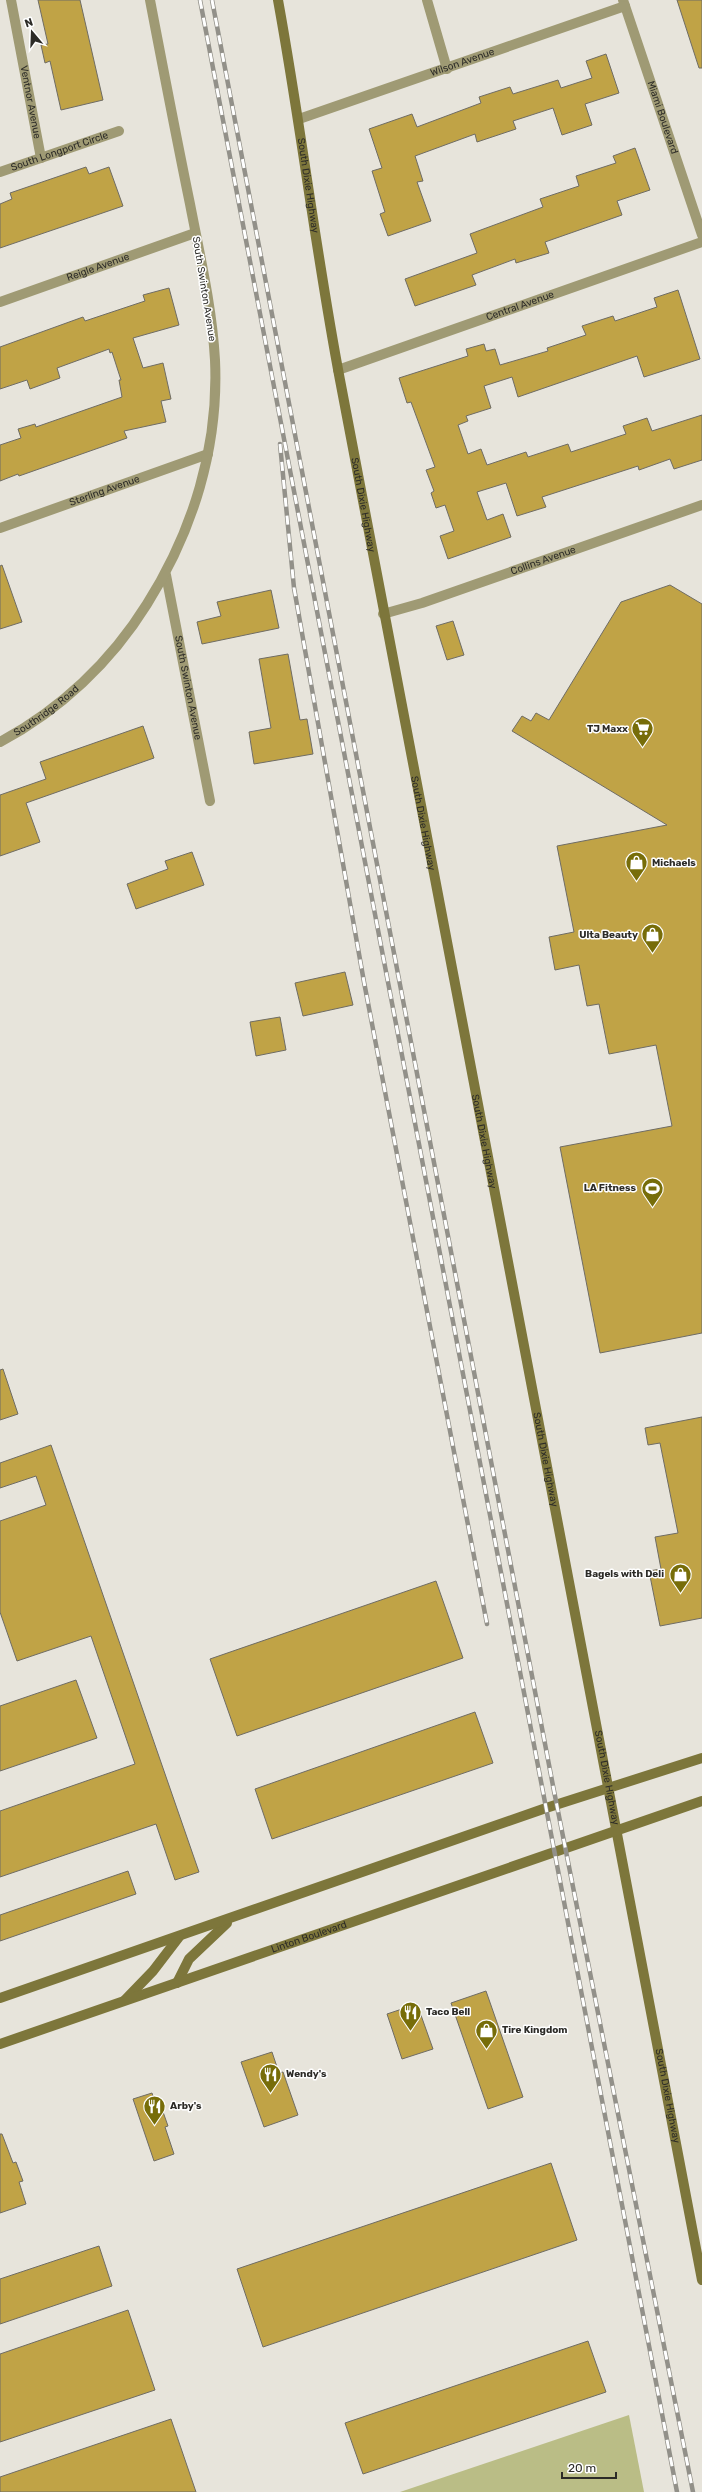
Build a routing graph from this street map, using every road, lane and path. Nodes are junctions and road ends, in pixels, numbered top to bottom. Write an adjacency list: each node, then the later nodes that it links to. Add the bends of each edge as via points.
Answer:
1 (11, 0): 9 (street, Ventnor Avenue)
2 (150, 0): 11 (street, South Swinton Avenue)
3 (278, 0): 7 (street, South Dixie Highway)
4 (427, 0): 6 (street)
5 (624, 3): 6 (street, Wilson Avenue); 12 (street, Miami Boulevard)
6 (447, 69): 7 (street, Wilson Avenue)
7 (299, 119): 15 (street, South Dixie Highway)
8 (119, 131): 9 (street, South Longport Circle)
9 (41, 158): 10 (street, South Longport Circle)
10 (0, 172)
11 (195, 233): 14 (street, Reigle Avenue); 16 (street, South Swinton Avenue, via 210,313 215,360 215,392)
12 (702, 235)
13 (702, 242): 15 (street, Central Avenue)
14 (0, 302)
15 (338, 370): 20 (street, South Dixie Highway)
16 (208, 454): 18 (street, Sterling Avenue); 19 (street, South Swinton Avenue, via 186,530)
17 (702, 505): 20 (street, Collins Avenue, via 422,604)
18 (0, 528)
19 (166, 575): 21 (street, South Swinton Avenue, via 133,626); 23 (street, South Swinton Avenue)
20 (383, 614): 25 (street, South Dixie Highway)
21 (89, 676): 22 (street, Southridge Road, via 44,715)
22 (0, 742)
23 (210, 801)
24 (702, 1758): 25 (street)
25 (610, 1788): 27 (street, South Dixie Highway); 28 (street)
26 (702, 1802): 27 (street, Linton Boulevard)
27 (618, 1829): 30 (street, Linton Boulevard); 34 (street, South Dixie Highway)
28 (233, 1918): 29 (street); 30 (street, via 189,1959)
29 (179, 1937): 31 (street); 32 (street, via 153,1971)
30 (177, 1983): 32 (street, Linton Boulevard)
31 (0, 1998)
32 (123, 2002): 33 (street, Linton Boulevard)
33 (0, 2044)
34 (702, 2280)

